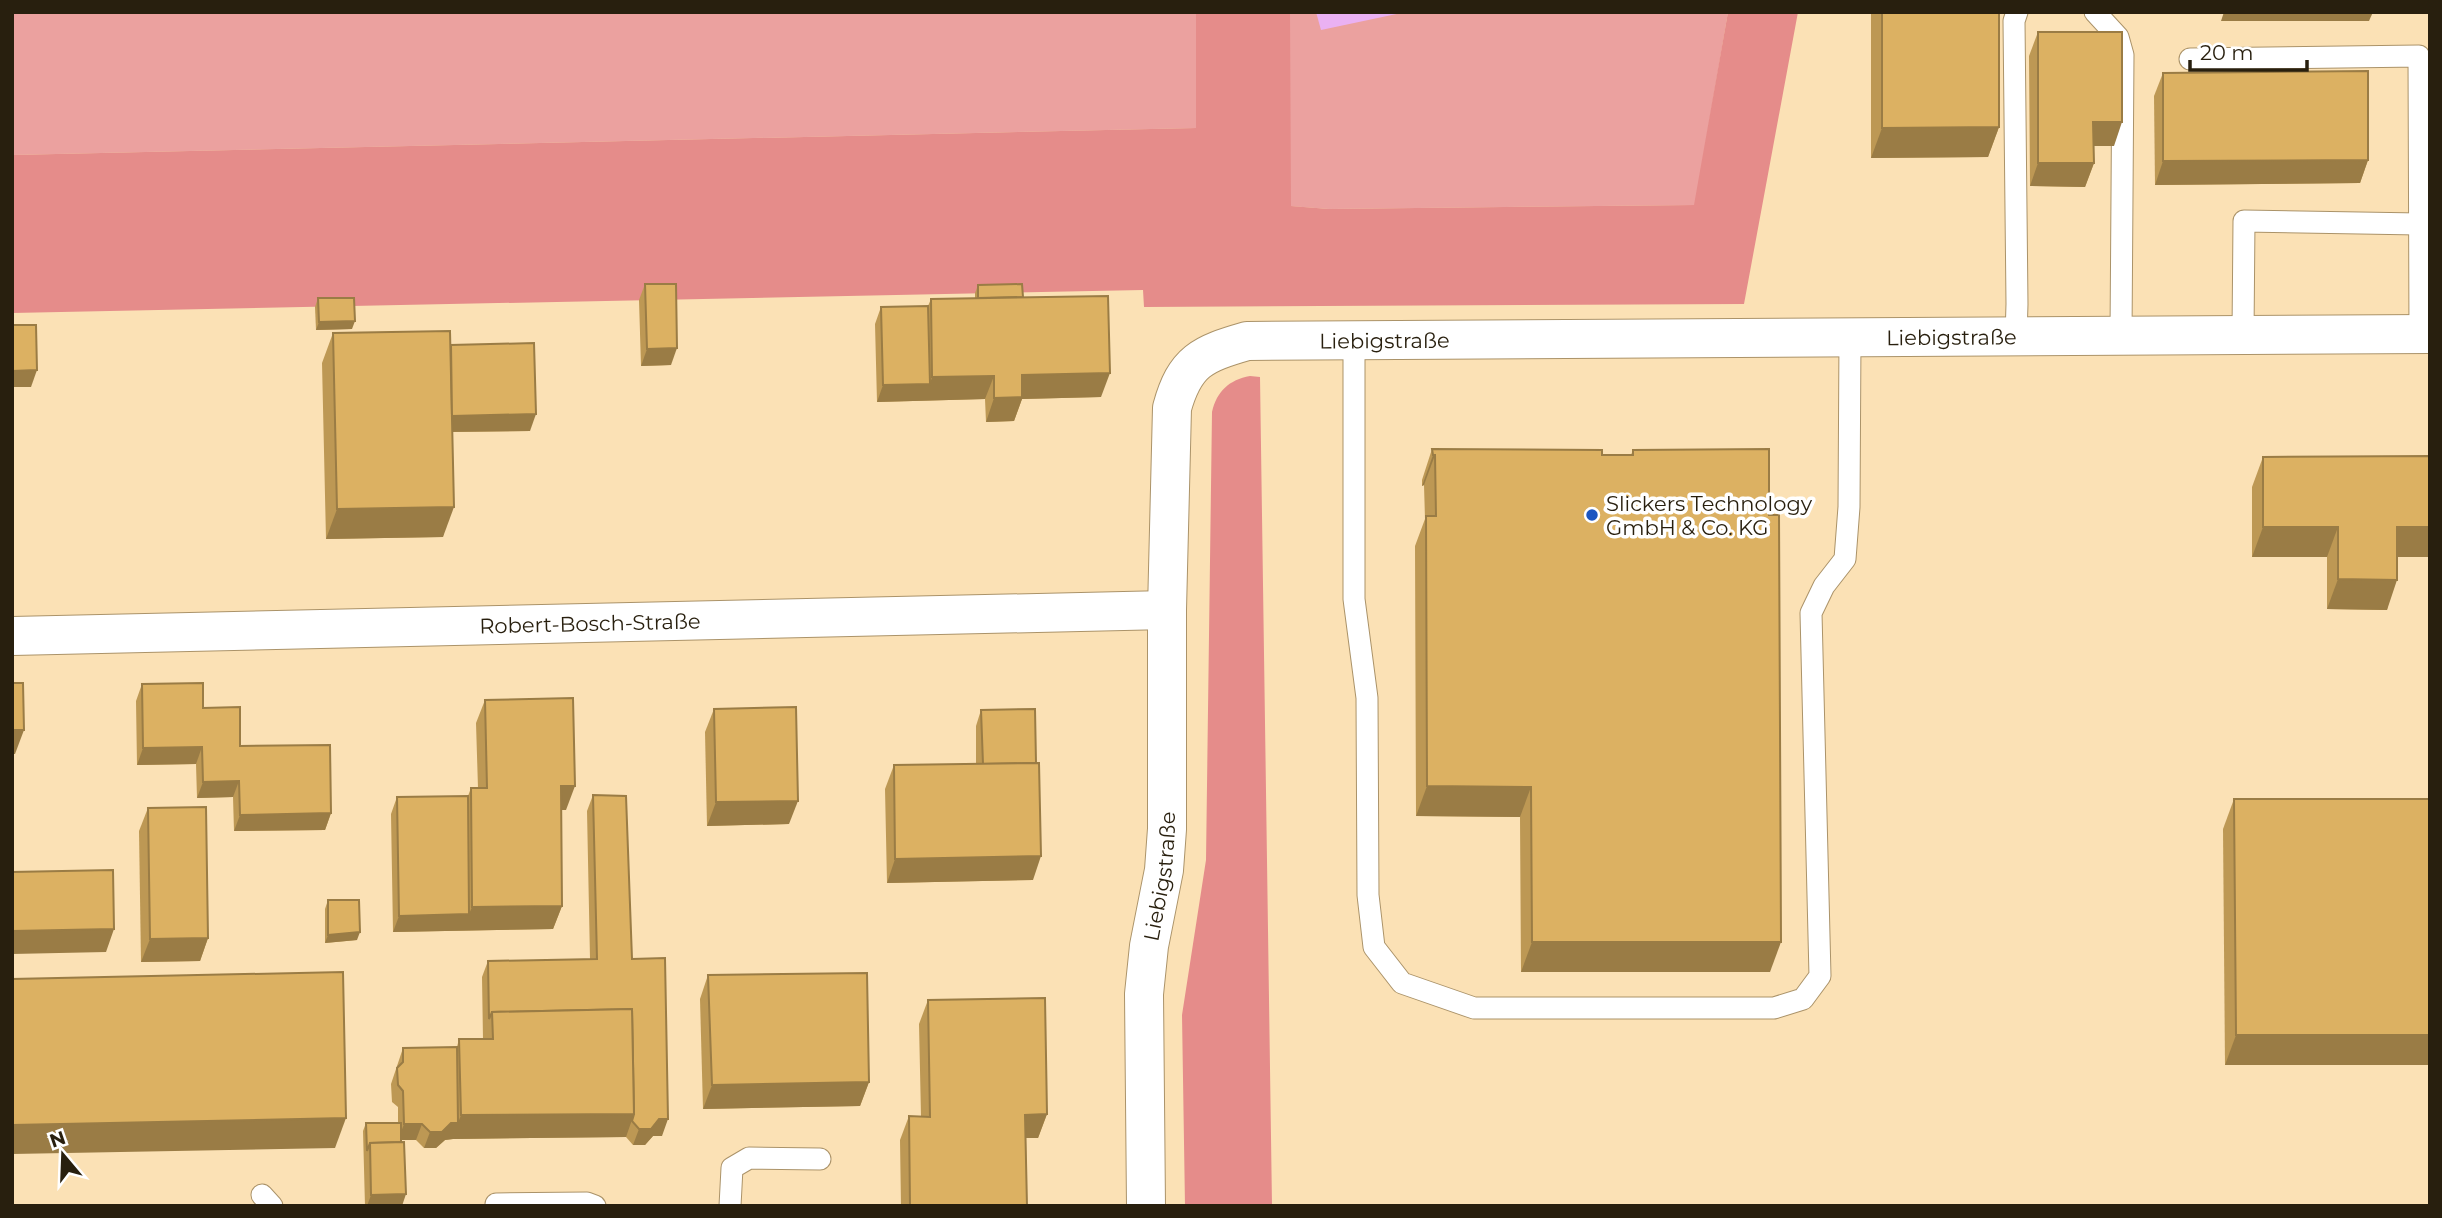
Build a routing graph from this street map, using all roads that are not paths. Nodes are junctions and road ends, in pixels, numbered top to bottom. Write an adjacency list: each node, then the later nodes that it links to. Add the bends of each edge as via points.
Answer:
1 (2017, 12): 8 (lane)
2 (2095, 12): 7 (lane, via 2118,37 2123,55)
3 (2190, 58): 4 (lane, via 2419,56)
4 (2419, 224): 5 (lane); 6 (lane, via 2244,221)
5 (2425, 334): 6 (street, Liebigstraße)
6 (2243, 335): 7 (street, Liebigstraße)
7 (2121, 336): 8 (street, Liebigstraße)
8 (2016, 337): 9 (street, Liebigstraße)
9 (1850, 338): 10 (street, Liebigstraße); 10 (lane, via 1845,559 1811,613 1820,976 1803,999 1774,1008 1474,1008 1402,983 1374,947 1368,895 1367,698 1354,599)
10 (1354, 342): 11 (street, Liebigstraße, via 1247,341 1203,357 1188,370 1172,408)
11 (1167, 610): 12 (street, Robert-Bosch-Straße); 17 (street, Liebigstraße, via 1167,829 1144,994)
12 (12, 636)
13 (820, 1159): 16 (lane, via 749,1158 732,1168)
14 (496, 1204): 15 (lane)
15 (595, 1206)
16 (730, 1206)
17 (1146, 1206)

